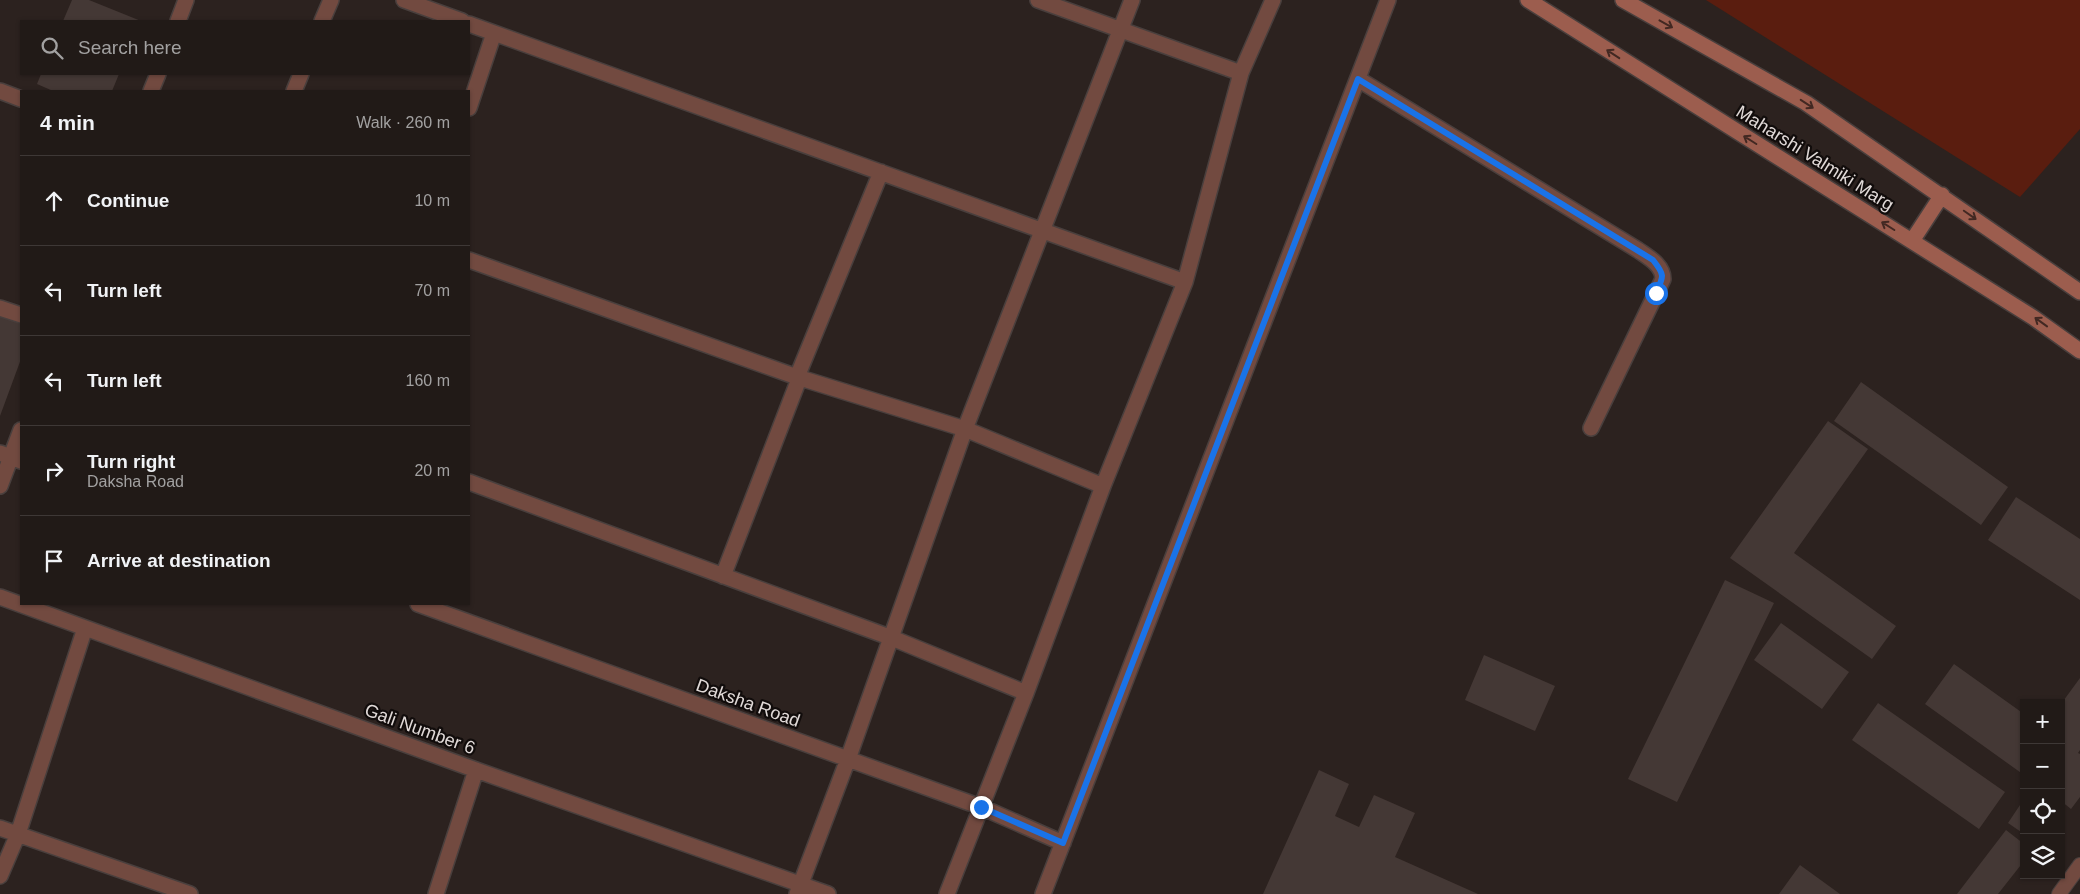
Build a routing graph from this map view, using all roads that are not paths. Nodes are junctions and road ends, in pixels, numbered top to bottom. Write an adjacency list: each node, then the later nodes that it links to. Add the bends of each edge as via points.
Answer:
1 (186, 0): 10 (street)
2 (331, 0): 11 (street)
3 (404, 0): 12 (street)
4 (1038, 0): 14 (street)
5 (1132, 0): 14 (street)
6 (1273, 0): 16 (street)
7 (1388, 0): 19 (street)
8 (1528, 0): 28 (street, Maharshi Valmiki Marg, one-way to 8)
9 (1623, 0): 26 (street, Maharshi Valmiki Marg, one-way to 26, via 1806,103)
10 (178, 20)
11 (322, 20)
12 (459, 20)
13 (470, 24): 15 (street)
14 (1121, 30): 16 (street); 27 (street)
15 (494, 33): 24 (street); 25 (street)
16 (1241, 73): 30 (street)
17 (158, 75): 20 (street)
18 (301, 75): 21 (street)
19 (1358, 79): 36 (street, via 1638,250 1660,269 1663,279); 56 (street)
20 (151, 90)
21 (294, 90)
22 (0, 91): 23 (street)
23 (20, 99)
24 (470, 105)
25 (881, 172): 27 (street); 35 (street)
26 (1942, 195): 28 (street); 31 (street, Maharshi Valmiki Marg, one-way to 31)
27 (1042, 230): 30 (street); 37 (street)
28 (1912, 240): 34 (street, Maharshi Valmiki Marg, one-way to 28)
29 (470, 260): 35 (street)
30 (1185, 282): 42 (street)
31 (2080, 292)
32 (0, 308): 33 (street)
33 (20, 315)
34 (2080, 351)
35 (797, 377): 37 (street); 43 (street)
36 (1591, 428)
37 (965, 429): 42 (street); 49 (street)
38 (20, 433): 39 (street)
39 (11, 457): 41 (street)
40 (470, 482): 43 (street)
41 (0, 486)
42 (1103, 486): 50 (street)
43 (724, 576): 49 (street)
44 (0, 597): 45 (street, Gali Number 6)
45 (20, 604)
46 (22, 605): 48 (street, Gali Number 6)
47 (421, 605): 51 (street, Daksha Road)
48 (85, 628): 52 (street, Gali Number 6); 55 (street)
49 (892, 638): 50 (street); 51 (street)
50 (1026, 693): 53 (street)
51 (848, 759): 53 (street, Daksha Road); 59 (street)
52 (476, 770): 59 (street, Gali Number 6); 61 (street)
53 (981, 807): 56 (street, Daksha Road); 63 (street)
54 (0, 828): 55 (street)
55 (18, 834): 58 (street); 60 (street)
56 (1063, 843): 64 (street)
57 (2080, 865): 65 (lane)
58 (0, 876)
59 (799, 889): 62 (street, Gali Number 6)
60 (190, 894)
61 (436, 894)
62 (828, 894)
63 (947, 894)
64 (1043, 894)
65 (2059, 894)

